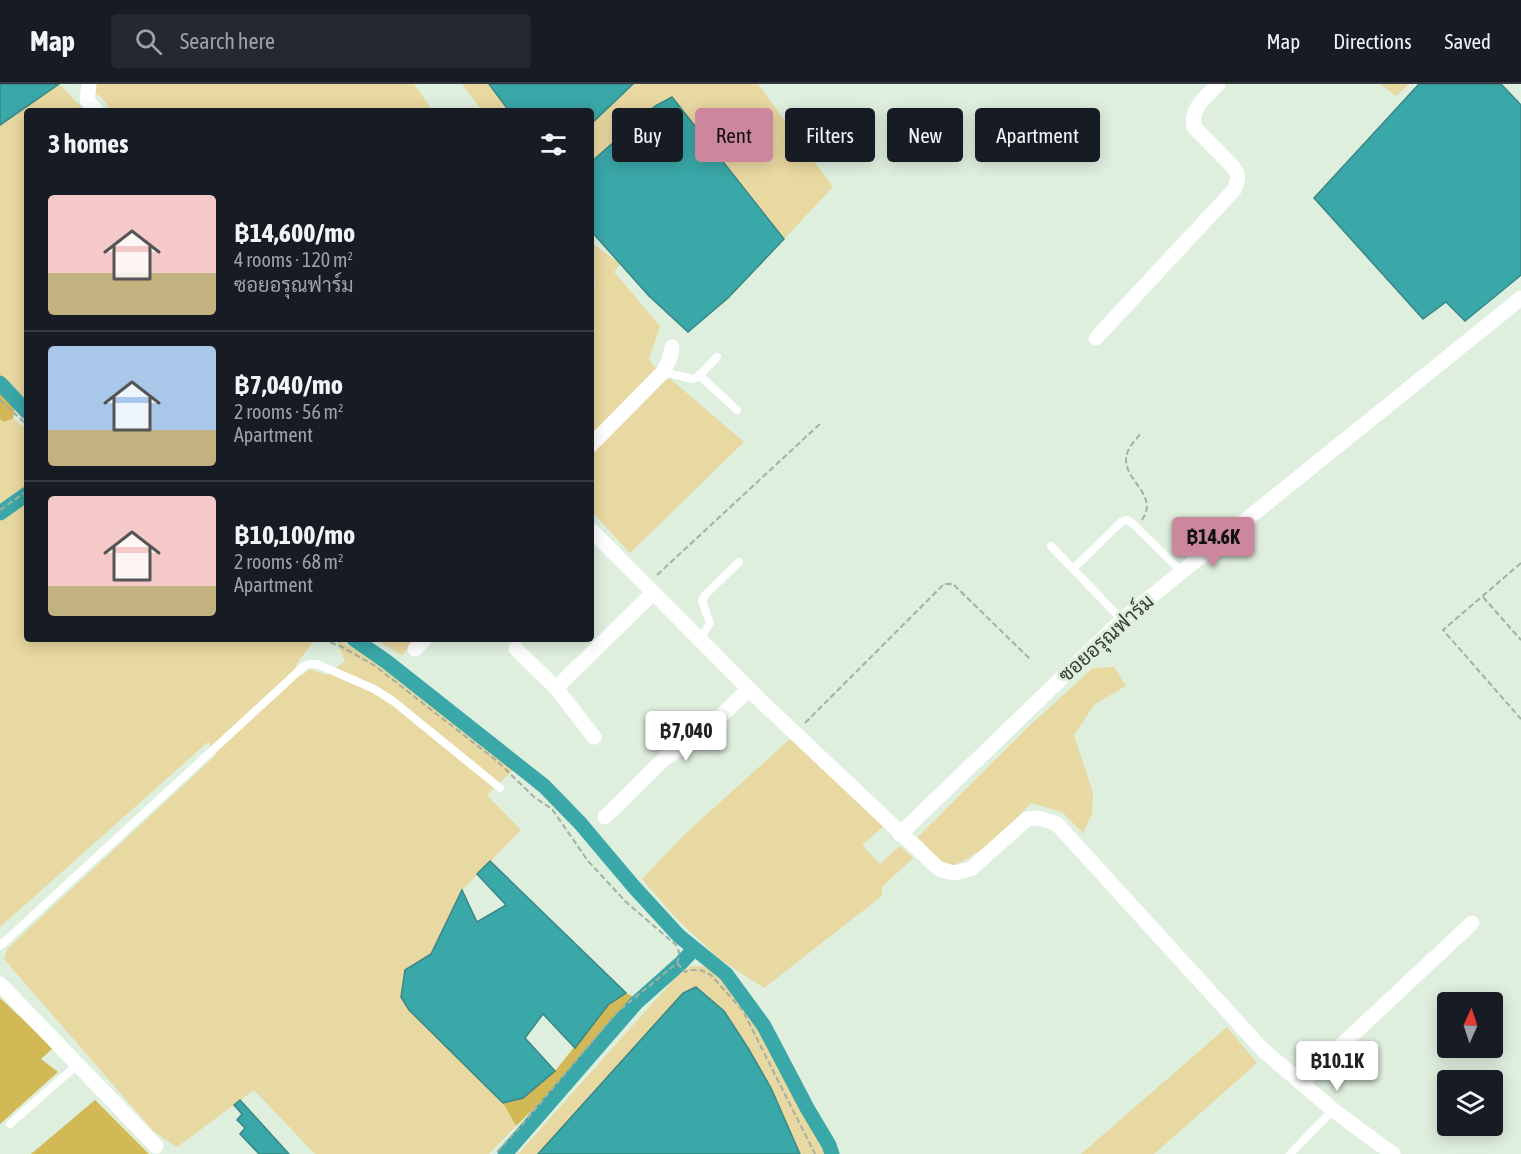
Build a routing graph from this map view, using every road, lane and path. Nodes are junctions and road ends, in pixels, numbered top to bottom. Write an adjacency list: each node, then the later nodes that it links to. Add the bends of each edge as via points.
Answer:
1 (89, 84): 3 (street, via 87,100)
2 (1218, 84): 5 (street, via 1192,118 1194,127 1233,167 1239,180 1234,190)
3 (94, 108)
4 (1521, 298): 24 (street, ซอยอรุณฟาร์ม)
5 (1096, 338)
6 (672, 347): 8 (street)
7 (717, 357): 9 (lane)
8 (663, 372): 9 (lane, via 693,379); 15 (street)
9 (699, 375): 11 (lane)
10 (0, 400): 13 (path)
11 (737, 410)
12 (822, 422): 25 (path)
13 (24, 423)
14 (1142, 432): 18 (path, via 1126,456 1130,474 1148,501 1144,517)
15 (594, 442)
16 (24, 493): 17 (path)
17 (0, 510)
18 (1136, 526): 23 (lane, via 1126,520 1121,522); 24 (lane)
19 (594, 533): 25 (street)
20 (1051, 546): 23 (lane)
21 (739, 562): 28 (lane, via 705,595 702,601 710,623)
22 (1521, 563): 26 (path)
23 (1073, 569): 27 (lane)
24 (1182, 572): 27 (street, ซอยอรุณฟาร์ม)
25 (650, 589): 28 (street); 33 (street)
26 (1482, 596): 29 (path); 35 (path, via 1443,632)
27 (1122, 620): 40 (street, ซอยอรุณฟาร์ม)
28 (700, 639): 34 (street)
29 (1521, 640)
30 (330, 642): 43 (path, via 375,666 552,809 588,861 626,902 676,945 680,956)
31 (516, 649): 33 (street)
32 (1031, 660): 36 (path, via 953,584 944,584)
33 (556, 688): 37 (street)
34 (749, 689): 36 (street); 39 (street, via 716,721 664,759)
35 (1521, 719)
36 (795, 733): 40 (street)
37 (594, 737)
38 (500, 788): 42 (lane, via 393,701 374,689 309,664)
39 (605, 817)
40 (900, 834): 46 (street, via 939,869 954,873 971,868 1027,819 1040,818 1058,824 1245,1031)
41 (1473, 923): 46 (street)
42 (0, 946)
43 (677, 963): 50 (path, via 615,1014); 51 (path, via 685,972 701,970 711,975 743,1011)
44 (0, 984): 45 (street)
45 (78, 1065): 48 (lane); 49 (street)
46 (1301, 1083): 47 (street)
47 (1333, 1110): 52 (lane); 53 (street)
48 (10, 1124)
49 (156, 1146)
50 (495, 1154)
51 (815, 1154)
52 (1290, 1154)
53 (1393, 1154)

